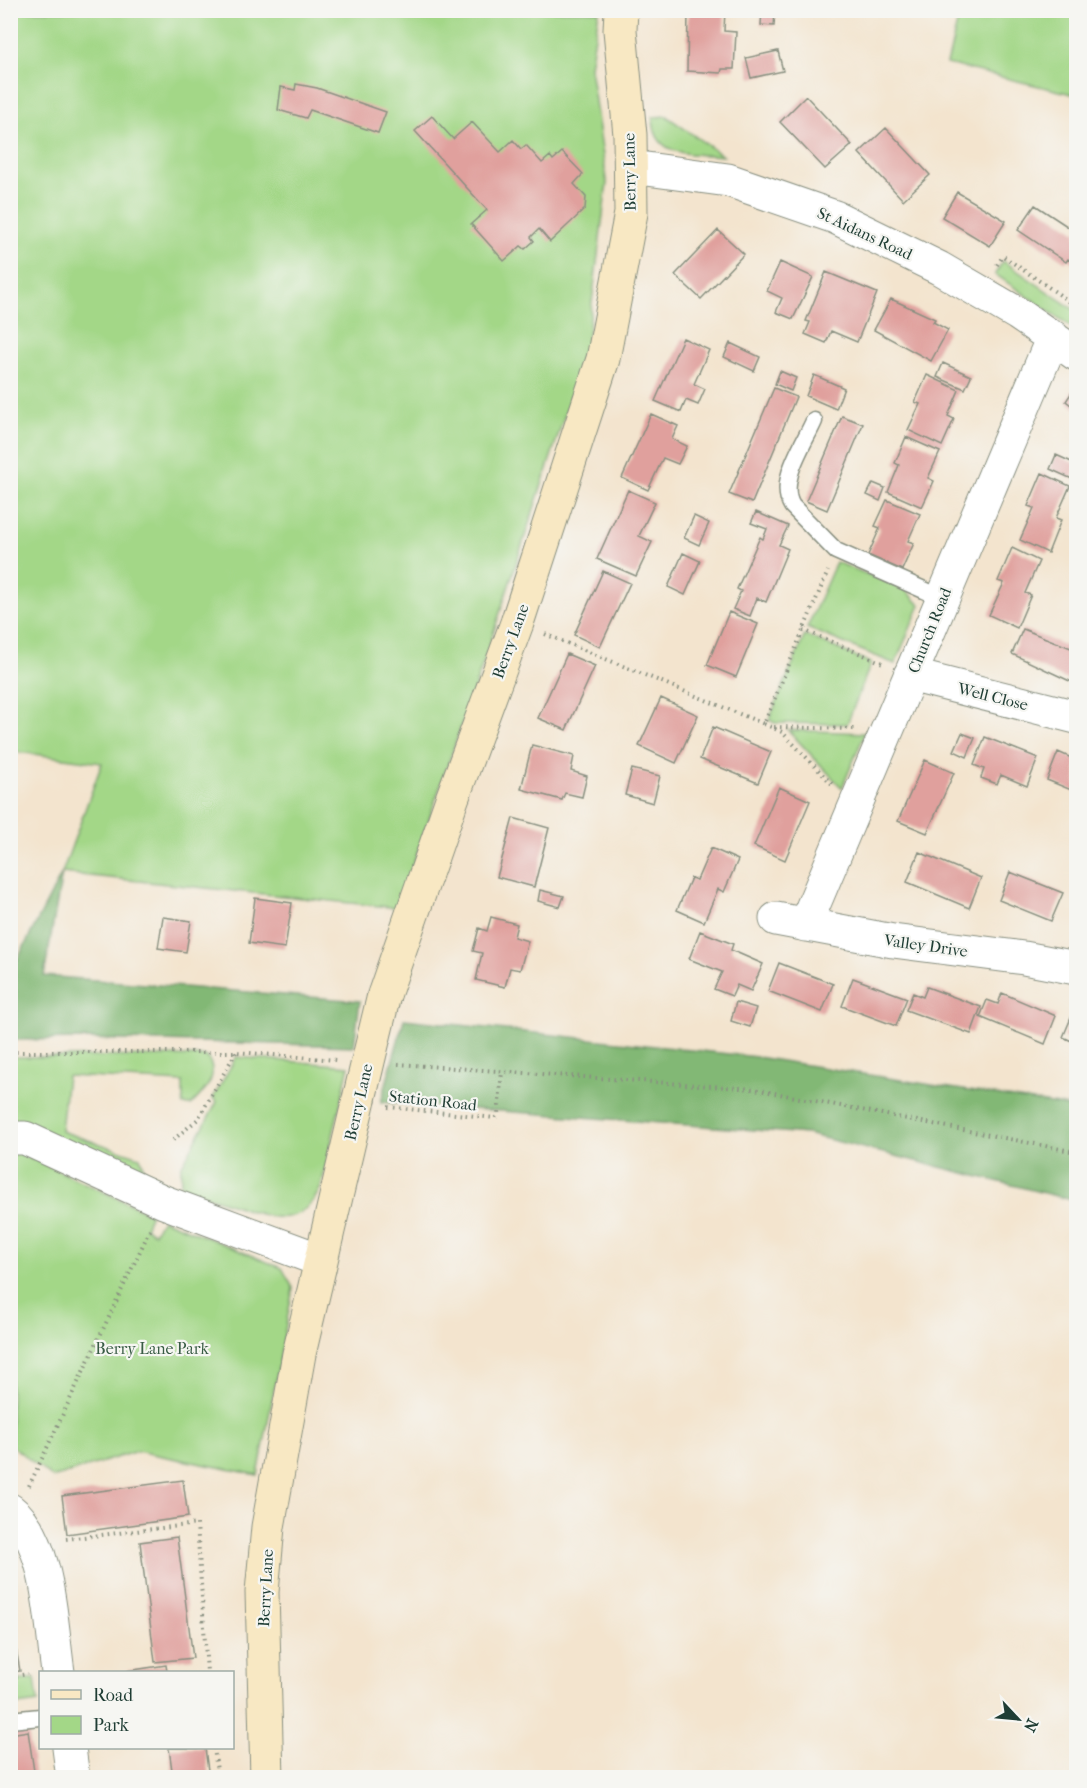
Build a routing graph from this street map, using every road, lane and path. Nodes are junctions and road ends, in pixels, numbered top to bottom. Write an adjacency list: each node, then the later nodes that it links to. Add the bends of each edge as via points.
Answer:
1 (621, 10): 2 (street, Berry Lane)
2 (632, 167): 3 (street, St Aidans Road, via 728,180 835,217 939,268); 7 (street, Berry Lane, via 631,213 603,359)
3 (1065, 345): 6 (street, Church Road)
4 (813, 421): 5 (lane, via 786,491 792,506)
5 (836, 551): 6 (lane); 8 (path)
6 (942, 598): 9 (street, Church Road)
7 (517, 623): 11 (path); 22 (street, Berry Lane, bridge, via 384,995)
8 (803, 630): 9 (path); 11 (path)
9 (910, 675): 10 (street, Well Close); 13 (street, Church Road)
10 (1077, 717)
11 (764, 724): 12 (path)
12 (770, 727): 13 (path); 14 (path, via 782,732)
13 (887, 730): 14 (street, Church Road)
14 (855, 808): 15 (street, Church Road)
15 (791, 922): 16 (street, Valley Drive)
16 (1077, 968)
17 (10, 1052): 18 (path)
18 (236, 1052): 19 (path); 24 (path, via 198,1119)
19 (340, 1060)
20 (387, 1063): 21 (path)
21 (502, 1071): 22 (path, Station Road, via 495,1118); 25 (path, via 754,1089)
22 (358, 1101): 27 (street, Berry Lane)
23 (10, 1138): 26 (street, via 25,1138)
24 (173, 1140)
25 (1077, 1152)
26 (164, 1202): 27 (street); 28 (path, via 53,1440)
27 (320, 1260): 38 (street, Berry Lane, via 268,1527 262,1592)
28 (13, 1512): 29 (street)
29 (35, 1543): 30 (street, via 41,1555); 31 (path, via 197,1524)
30 (58, 1671)
31 (207, 1671)
32 (39, 1717): 33 (lane)
33 (10, 1720)
34 (69, 1749): 36 (street)
35 (214, 1749): 37 (path)
36 (73, 1778)
37 (218, 1778)
38 (267, 1778)

